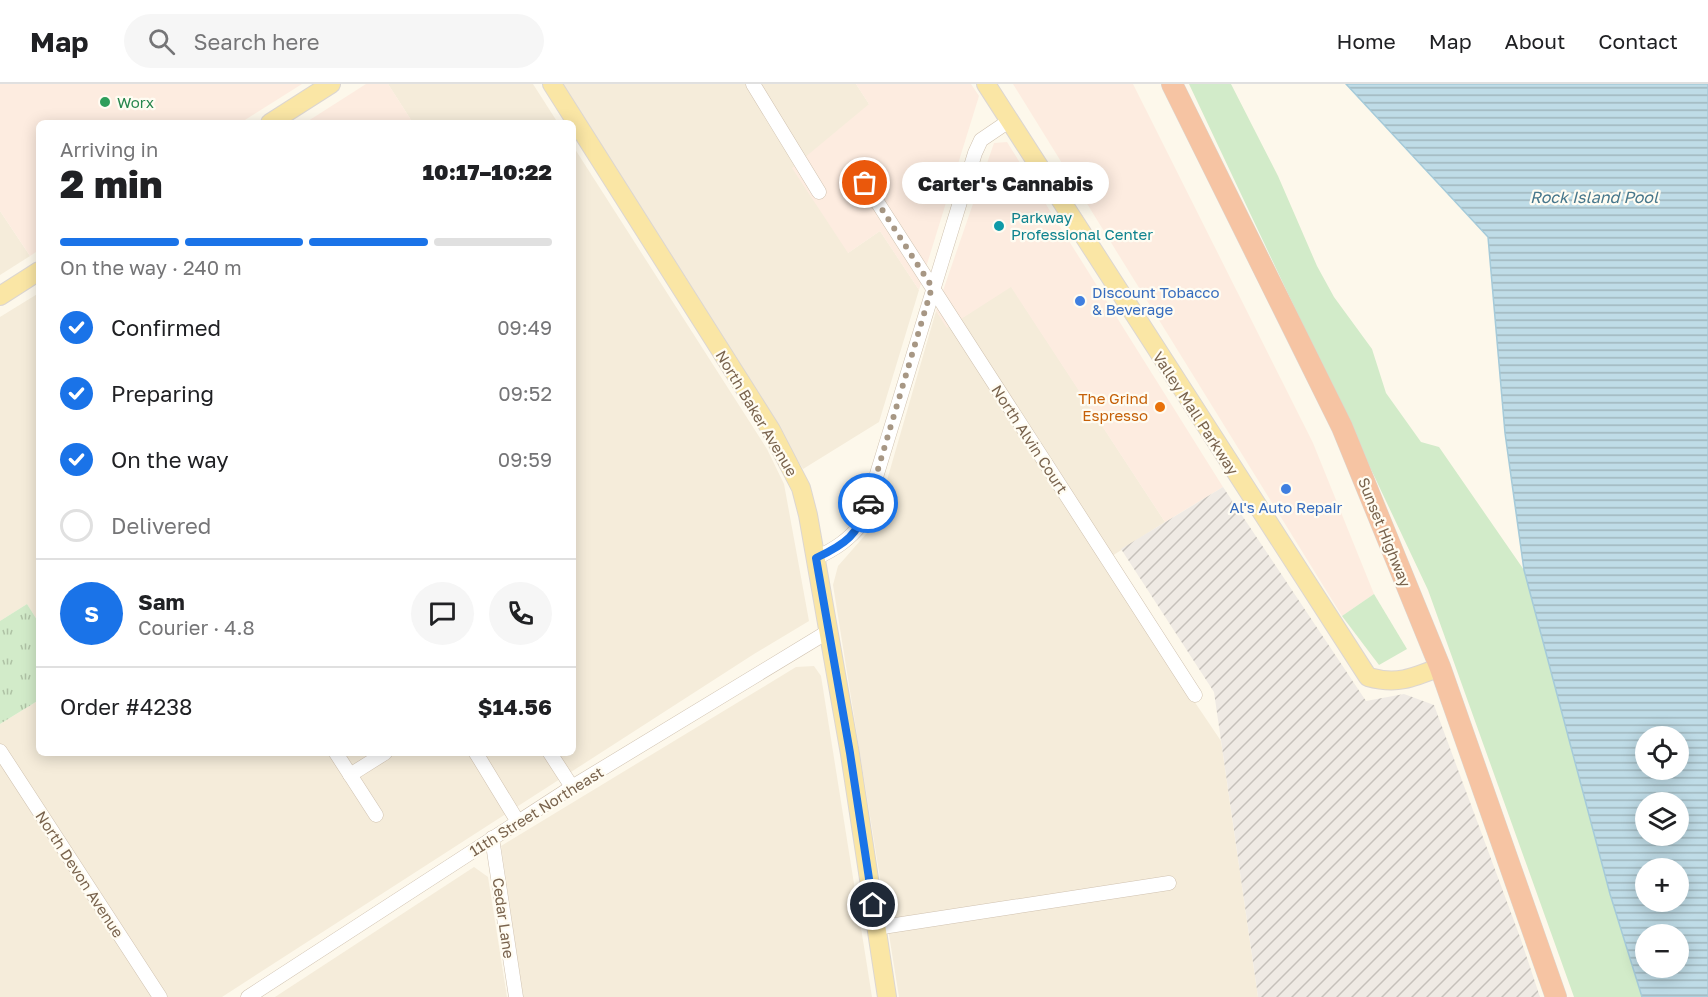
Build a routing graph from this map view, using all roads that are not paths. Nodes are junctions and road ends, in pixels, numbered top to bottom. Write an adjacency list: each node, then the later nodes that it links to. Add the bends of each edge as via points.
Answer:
1 (331, 84): 6 (main road)
2 (552, 84): 7 (main road, North Baker Avenue)
3 (753, 84): 11 (street)
4 (986, 84): 8 (main road, Valley Mall Parkway)
5 (1172, 84): 17 (highway, Sunset Highway, via 1342,427)
6 (275, 120)
7 (575, 120)
8 (1009, 121): 13 (street, via 981,140); 17 (main road, Valley Mall Parkway, via 1368,677 1387,682 1413,679)
9 (576, 122): 15 (main road, North Baker Avenue, via 771,430 801,488)
10 (865, 183): 13 (street, North Alvin Court)
11 (819, 192)
12 (36, 273): 14 (main road)
13 (932, 287): 15 (street, via 862,523 837,548); 18 (street, North Alvin Court)
14 (0, 296)
15 (816, 558): 16 (main road, North Baker Avenue)
16 (829, 631): 25 (street, 11th Street Northeast); 30 (main road, North Baker Avenue)
17 (1440, 667): 35 (highway, Sunset Highway)
18 (1196, 695)
19 (0, 752): 31 (street, North Devon Avenue)
20 (338, 756): 24 (street)
21 (380, 756): 24 (street)
22 (478, 756): 27 (street)
23 (552, 756): 25 (street)
24 (350, 775): 26 (street)
25 (572, 787): 27 (street, 11th Street Northeast)
26 (376, 815)
27 (518, 822): 28 (street, 11th Street Northeast)
28 (492, 838): 32 (street, 11th Street Northeast); 33 (street, Cedar Lane)
29 (1169, 883): 30 (street)
30 (876, 928): 34 (main road, North Baker Avenue)
31 (160, 997)
32 (248, 997)
33 (516, 997)
34 (886, 997)
35 (1556, 997)

